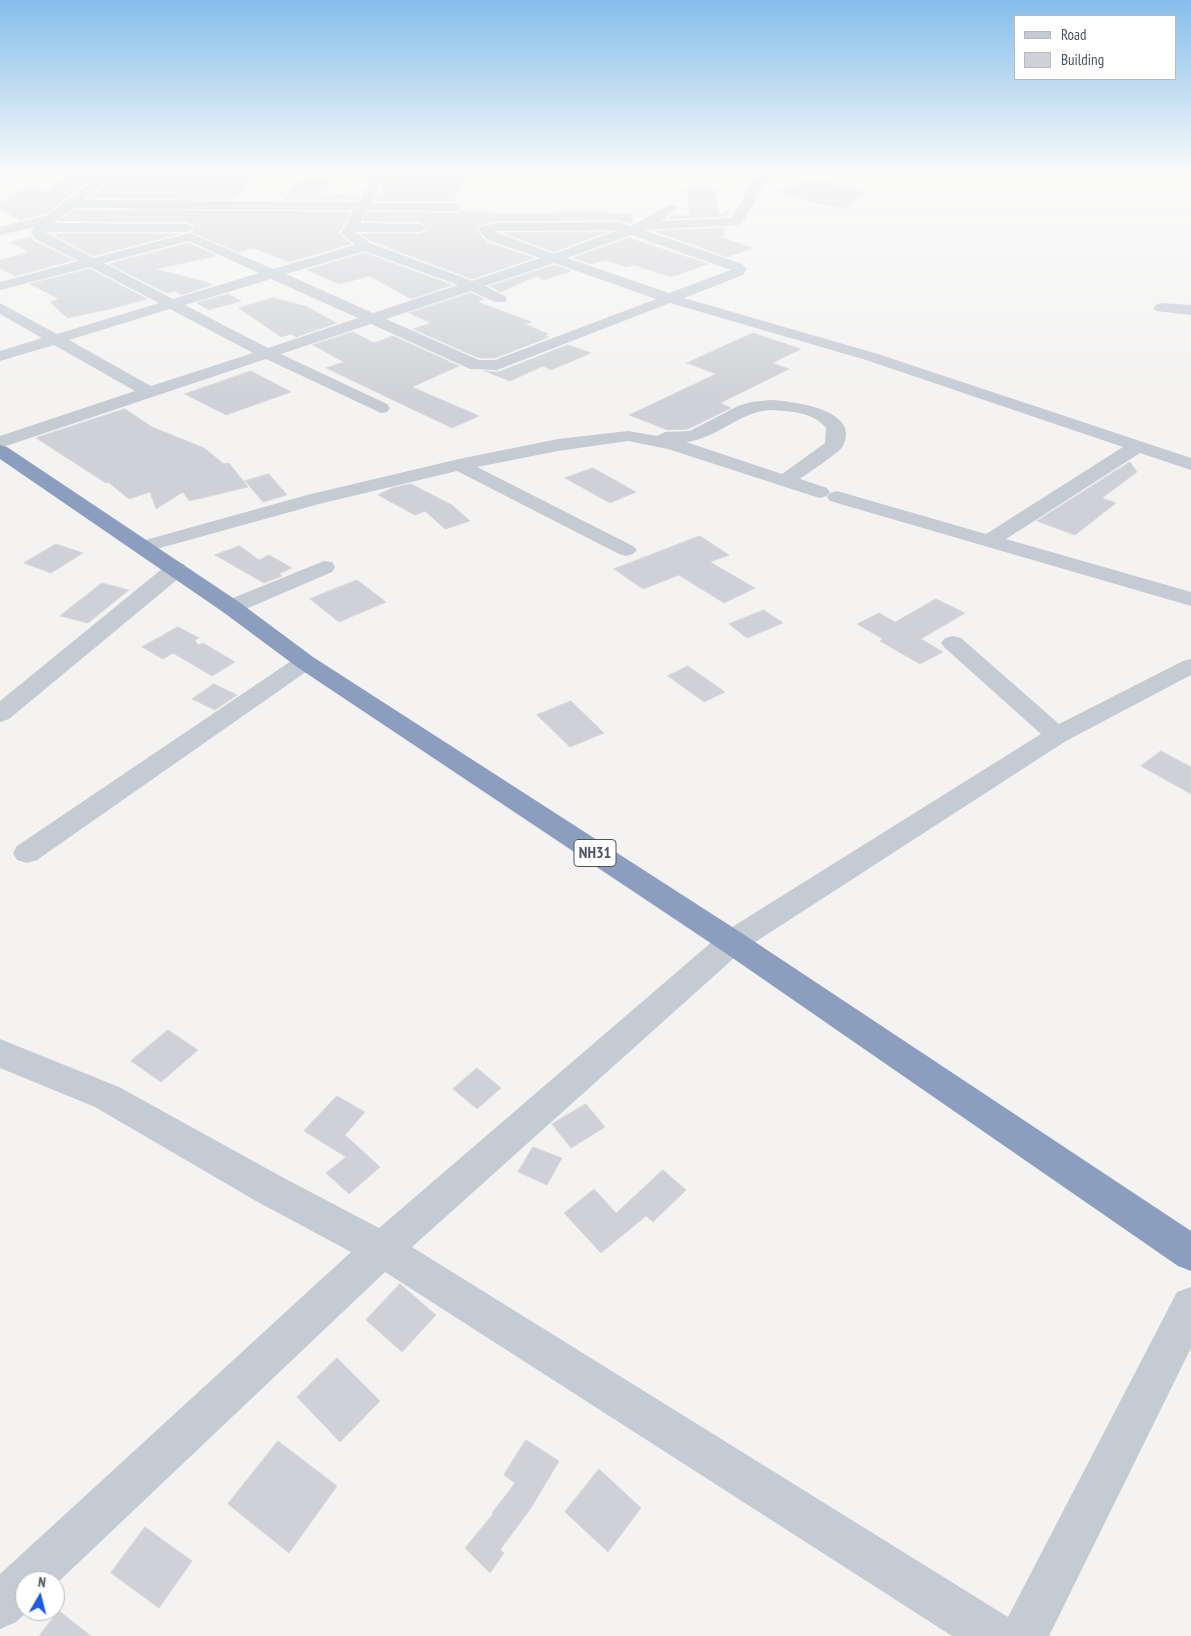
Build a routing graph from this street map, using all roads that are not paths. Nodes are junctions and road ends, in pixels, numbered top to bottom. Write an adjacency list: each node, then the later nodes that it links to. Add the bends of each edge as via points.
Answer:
1 (63, 248): 10 (street)
2 (146, 248): 10 (street)
3 (215, 248): 11 (street)
4 (357, 248): 11 (street)
5 (371, 248): 12 (street)
6 (526, 248): 9 (street)
7 (582, 248): 9 (street)
8 (690, 248): 15 (street, via 740,269)
9 (555, 258): 12 (street); 15 (street)
10 (90, 263): 13 (street); 16 (street)
11 (270, 274): 16 (street); 20 (street)
12 (472, 285): 14 (street); 20 (street)
13 (0, 286)
14 (500, 299)
15 (672, 299): 20 (street, via 486,367); 28 (street, via 872,357)
16 (173, 304): 21 (street); 22 (street)
17 (0, 308): 21 (street)
18 (1161, 308): 19 (street)
19 (1191, 310)
20 (371, 319): 22 (street)
21 (58, 339): 23 (street); 24 (street)
22 (268, 354): 24 (street); 25 (street)
23 (0, 356)
24 (149, 392): 27 (street)
25 (381, 408)
26 (649, 438): 31 (street, via 628,436 558,445); 32 (street); 32 (street, via 695,436 749,408 770,404 787,405 832,423 836,434 834,446)
27 (0, 442)
28 (1138, 446): 30 (street); 33 (street)
29 (0, 451): 34 (highway, NH31)
30 (1191, 464)
31 (459, 465): 34 (street, via 314,499); 35 (street)
32 (786, 480): 33 (street)
33 (989, 542): 38 (street)
34 (142, 547): 37 (highway, NH31)
35 (626, 550)
36 (324, 567): 39 (street)
37 (176, 569): 39 (highway, NH31); 43 (street)
38 (1191, 599)
39 (231, 607): 41 (highway, NH31)
40 (953, 643): 44 (street)
41 (306, 662): 45 (street); 46 (highway, NH31)
42 (1191, 666): 44 (street)
43 (0, 714)
44 (1057, 735): 46 (street)
45 (27, 853)
46 (732, 942): 48 (street); 49 (highway, NH31)
47 (2, 1057): 48 (street, via 107,1097)
48 (382, 1249): 51 (street); 54 (street)
49 (1191, 1254)
50 (1191, 1306): 55 (street)
51 (38, 1571)
52 (15, 1592): 53 (street)
53 (0, 1606)
54 (995, 1636)
55 (1024, 1636)

